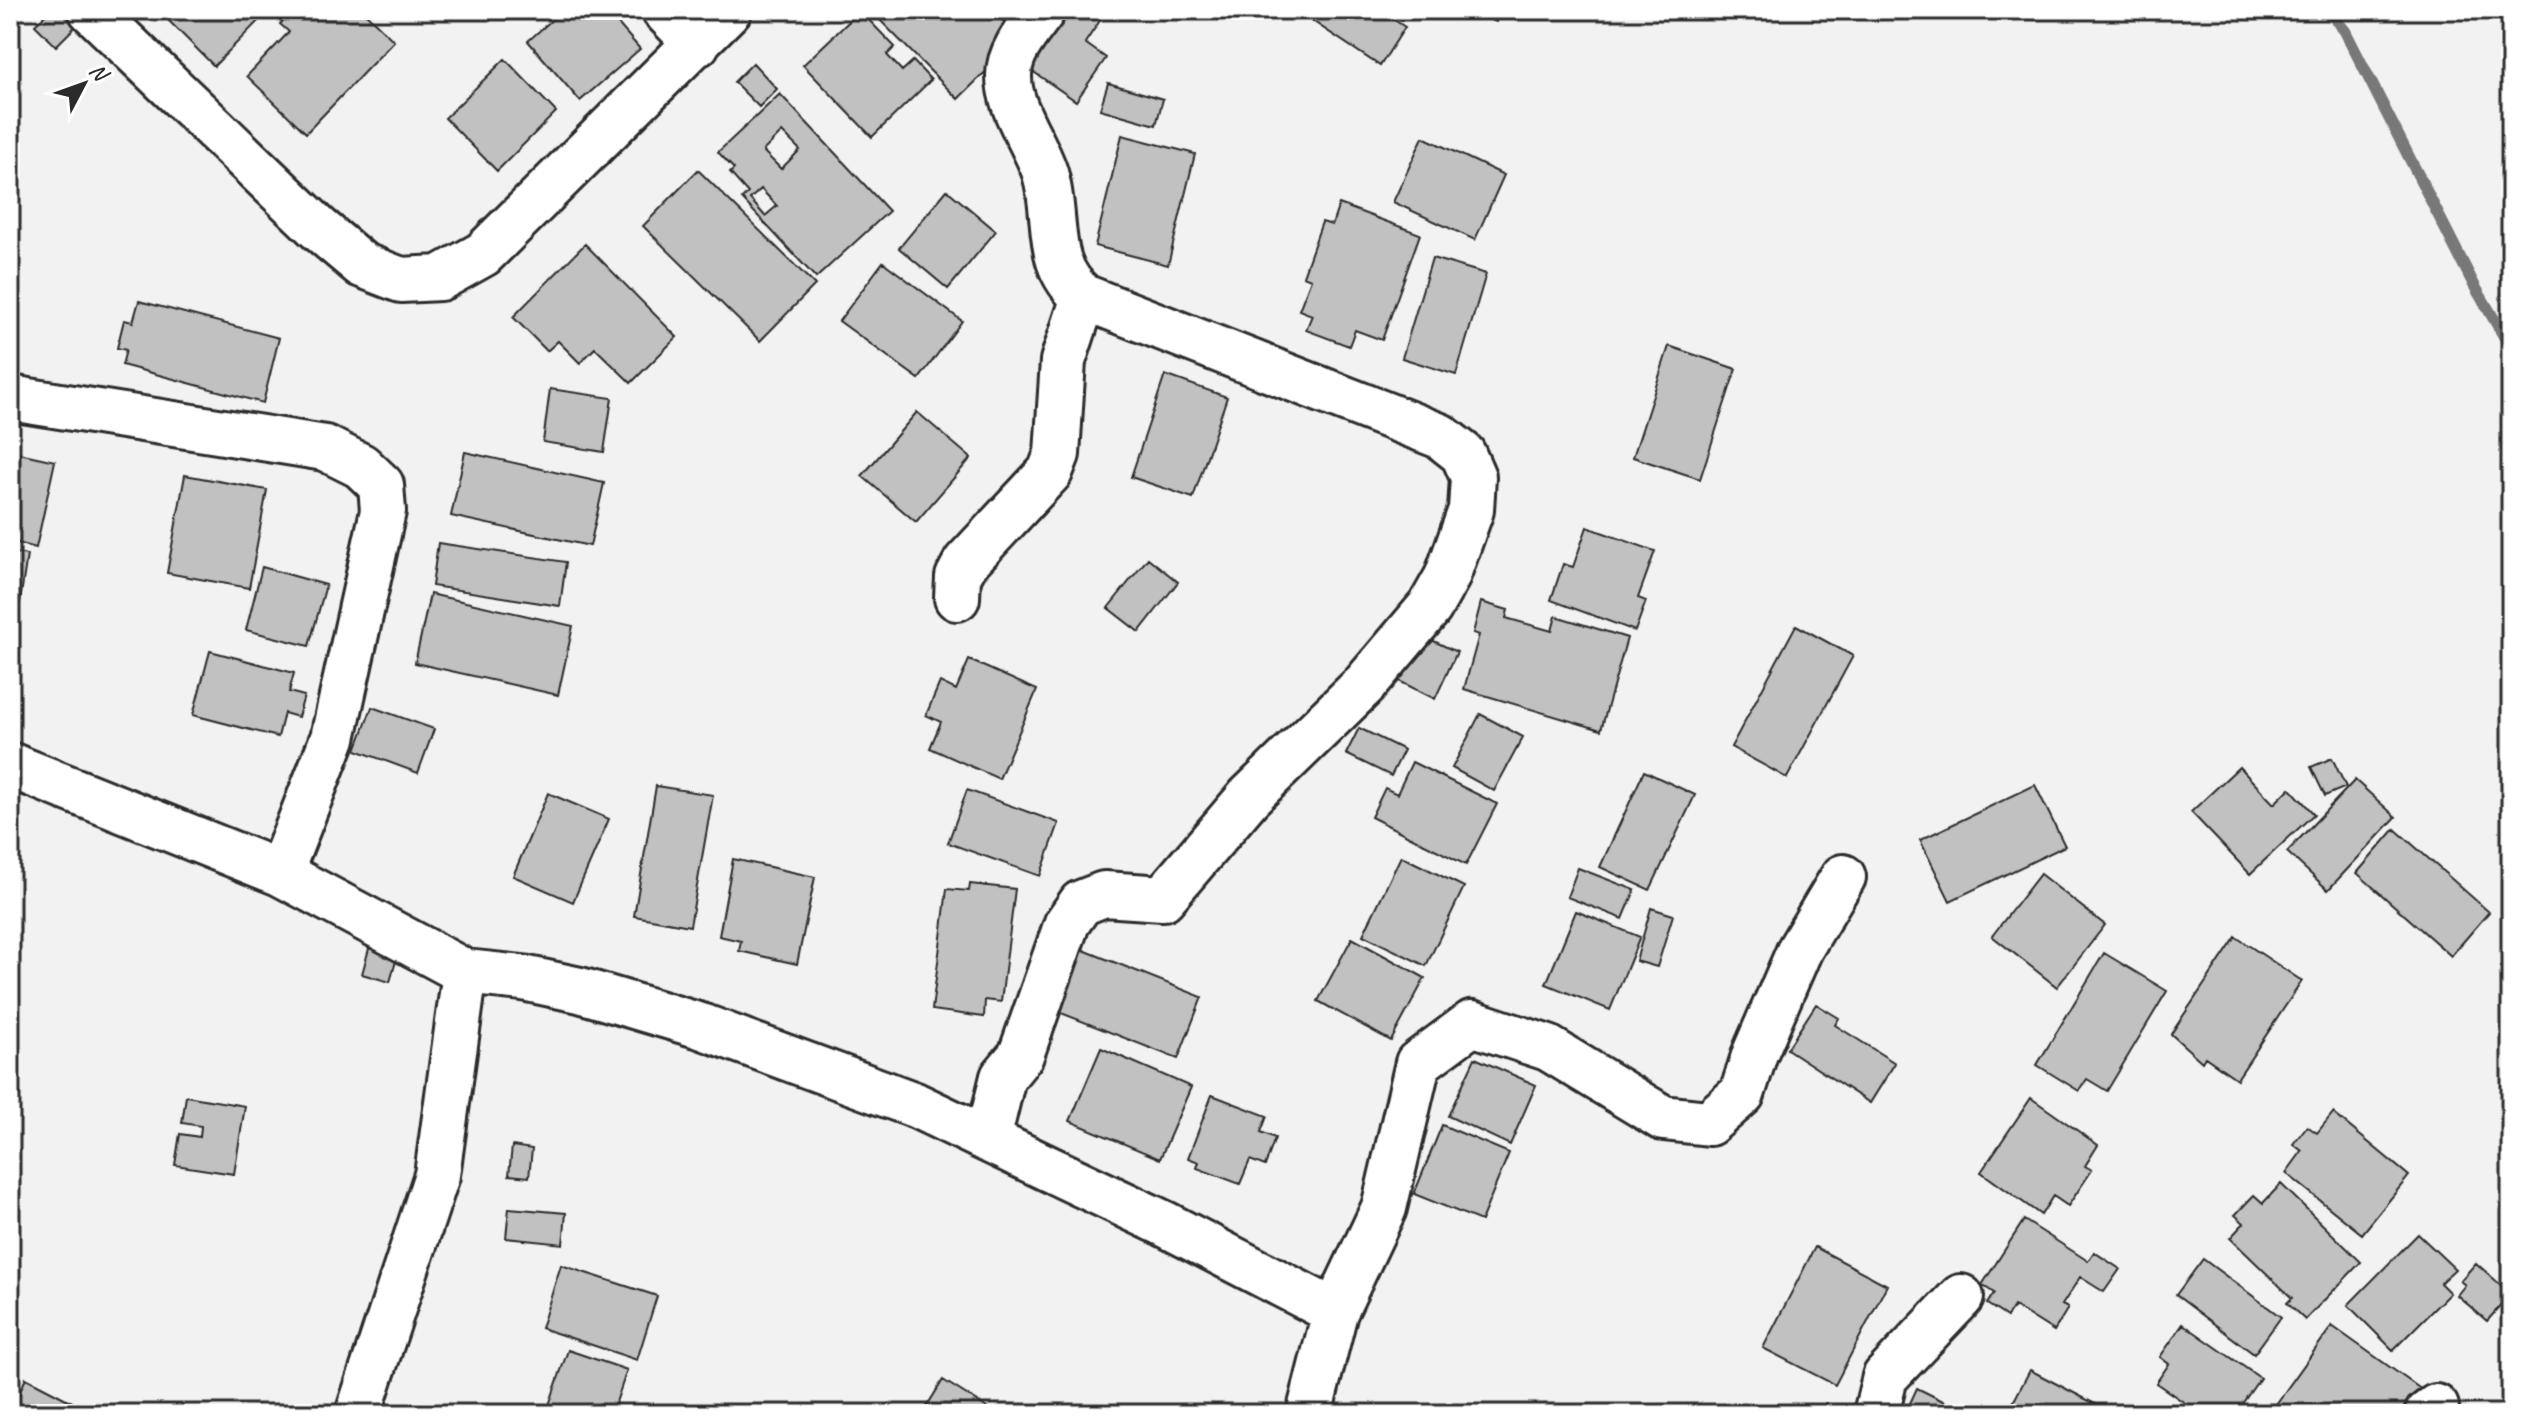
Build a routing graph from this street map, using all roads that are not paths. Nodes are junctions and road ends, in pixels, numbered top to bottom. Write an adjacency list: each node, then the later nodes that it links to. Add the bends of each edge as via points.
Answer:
1 (91, 10): 5 (street, via 318,228 362,265 401,280 440,278 483,254)
2 (664, 10): 5 (street)
3 (729, 10): 5 (street)
4 (1043, 10): 6 (street, via 1017,48 1008,74 1051,194 1056,257 1067,283)
5 (697, 44)
6 (1084, 297): 8 (street, via 1063,361 1057,454 1050,472 966,562 958,577); 13 (street, via 1440,436 1463,454 1473,477 1471,510 1430,607 1364,685 1249,797 1163,898 1104,894 1081,903 1067,923 1021,1055 1003,1077)
7 (10, 398): 10 (street, via 325,448 361,466 381,485 383,511 350,676 333,738)
8 (957, 598)
9 (10, 765): 10 (street)
10 (280, 873): 12 (street)
11 (1843, 877): 15 (street, via 1800,949 1742,1094 1709,1123 1663,1118 1548,1048 1472,1023 1418,1063 1384,1208)
12 (465, 972): 13 (street, via 580,990 701,1026 915,1105); 16 (street, via 437,1175)
13 (988, 1139): 15 (street)
14 (1961, 1297): 18 (street, via 1885,1377)
15 (1335, 1312): 17 (street)
16 (358, 1414)
17 (1309, 1414)
18 (1876, 1414)

